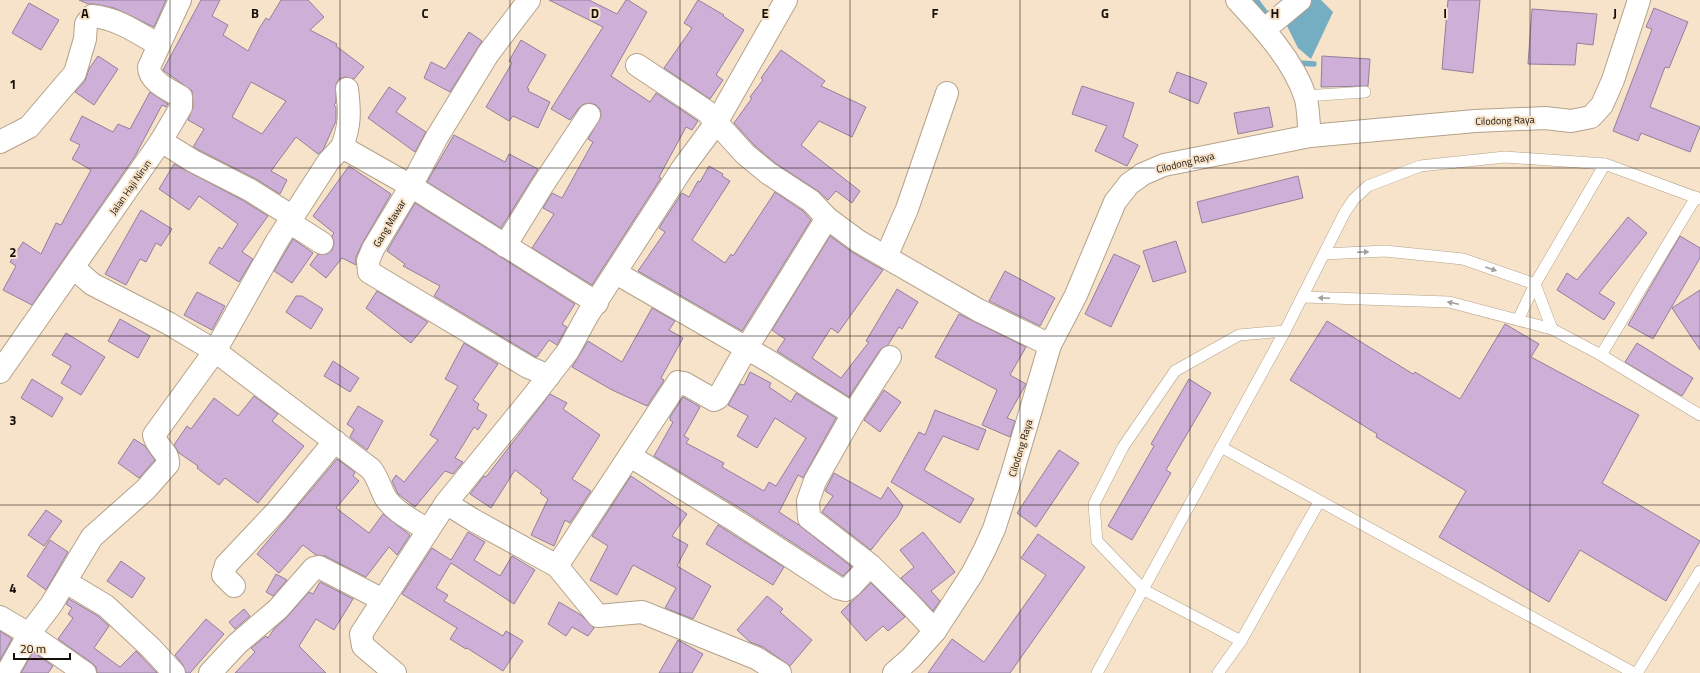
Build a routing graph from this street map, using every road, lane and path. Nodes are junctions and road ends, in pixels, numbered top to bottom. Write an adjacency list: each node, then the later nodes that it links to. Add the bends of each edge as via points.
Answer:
1 (180, 0): 8 (street, Jalan Haji Nirun)
2 (529, 0): 21 (street, Gang Mawar, via 488,54 437,137)
3 (786, 0): 15 (street)
4 (1237, 0): 7 (street)
5 (1300, 0): 7 (street)
6 (1639, 0): 16 (street, Cilodong Raya, via 1613,80 1602,105 1591,117 1571,121 1545,118 1482,120)
7 (1271, 24): 13 (street)
8 (160, 45): 17 (street, Jalan Haji Nirun, via 149,67 149,73 152,78 181,97 182,101); 18 (street, via 117,22 92,16 86,24 85,39 75,72 28,127)
9 (637, 65): 15 (street, via 706,111)
10 (347, 90): 19 (street, via 349,127)
11 (1365, 92): 13 (lane)
12 (947, 93): 28 (street, via 907,209)
13 (1305, 96): 16 (street)
14 (589, 115): 26 (street)
15 (716, 123): 23 (street, via 745,154 768,173 811,201); 30 (street, via 682,169)
16 (1310, 136): 37 (street, Cilodong Raya, via 1164,165 1143,174 1129,184 1115,202 1076,295)
17 (161, 141): 24 (street, via 193,161 250,190); 29 (street, Jalan Haji Nirun)
18 (0, 142)
19 (342, 147): 21 (street); 24 (street, via 328,162)
20 (1605, 164): 22 (lane); 27 (lane, via 1505,157 1420,166 1368,186 1345,212); 31 (lane)
21 (411, 186): 26 (street); 43 (street, Gang Mawar, via 368,261 369,272 528,367)
22 (1698, 198): 40 (lane)
23 (827, 218): 28 (street); 38 (street)
24 (291, 220): 25 (street); 39 (street)
25 (322, 243)
26 (505, 246): 33 (street)
27 (1324, 254): 31 (lane, one-way to 31, via 1385,251 1463,259); 32 (lane)
28 (886, 257): 37 (street, via 978,310)
29 (74, 268): 39 (street, via 92,284 168,323); 42 (street, Jalan Haji Nirun)
30 (616, 273): 33 (street); 38 (street)
31 (1535, 284): 34 (lane); 35 (lane)
32 (1303, 297): 34 (lane, one-way to 32, via 1449,302); 36 (lane)
33 (597, 303): 43 (street, via 568,351)
34 (1518, 320): 35 (lane)
35 (1552, 328): 40 (lane)
36 (1285, 331): 47 (lane); 57 (lane, via 1239,335 1175,371 1123,447 1094,504 1097,541)
37 (1050, 345): 60 (street, Cilodong Raya, via 994,530 972,574)
38 (746, 349): 44 (street); 48 (street, via 716,400 678,382)
39 (215, 351): 46 (street); 55 (street, via 154,435 155,443 167,456 168,464 146,489 92,538)
40 (1601, 355): 45 (lane)
41 (890, 357): 44 (street)
42 (0, 372)
43 (549, 376): 50 (street)
44 (852, 414): 52 (street, via 815,481 808,501 809,518)
45 (1700, 415)
46 (335, 441): 51 (street, via 371,469 386,497 396,509); 56 (street, via 277,511 226,565 223,575)
47 (1221, 447): 49 (lane); 57 (lane)
48 (630, 456): 52 (street, via 838,588 846,590); 53 (street)
49 (1319, 502): 62 (lane); 72 (lane)
50 (446, 503): 51 (street); 53 (street)
51 (428, 530): 58 (street)
52 (870, 565): 60 (street)
53 (557, 566): 68 (street, via 598,616 642,612 756,658)
54 (1700, 571): 72 (lane)
55 (66, 582): 61 (street); 66 (street, via 106,606)
56 (234, 586)
57 (1144, 590): 62 (lane); 70 (lane)
58 (383, 600): 63 (street, via 361,634 361,641 362,646); 67 (street, via 319,567 314,568 278,609 237,644)
59 (0, 617): 61 (street)
60 (935, 631): 69 (street, Cilodong Raya)
61 (29, 634): 64 (street); 65 (street)
62 (1241, 640): 71 (lane)
63 (383, 669)
64 (7, 673)
65 (85, 673)
66 (174, 673)
67 (210, 673)
68 (780, 673)
69 (894, 673)
70 (1097, 673)
71 (1218, 673)
72 (1636, 673)

